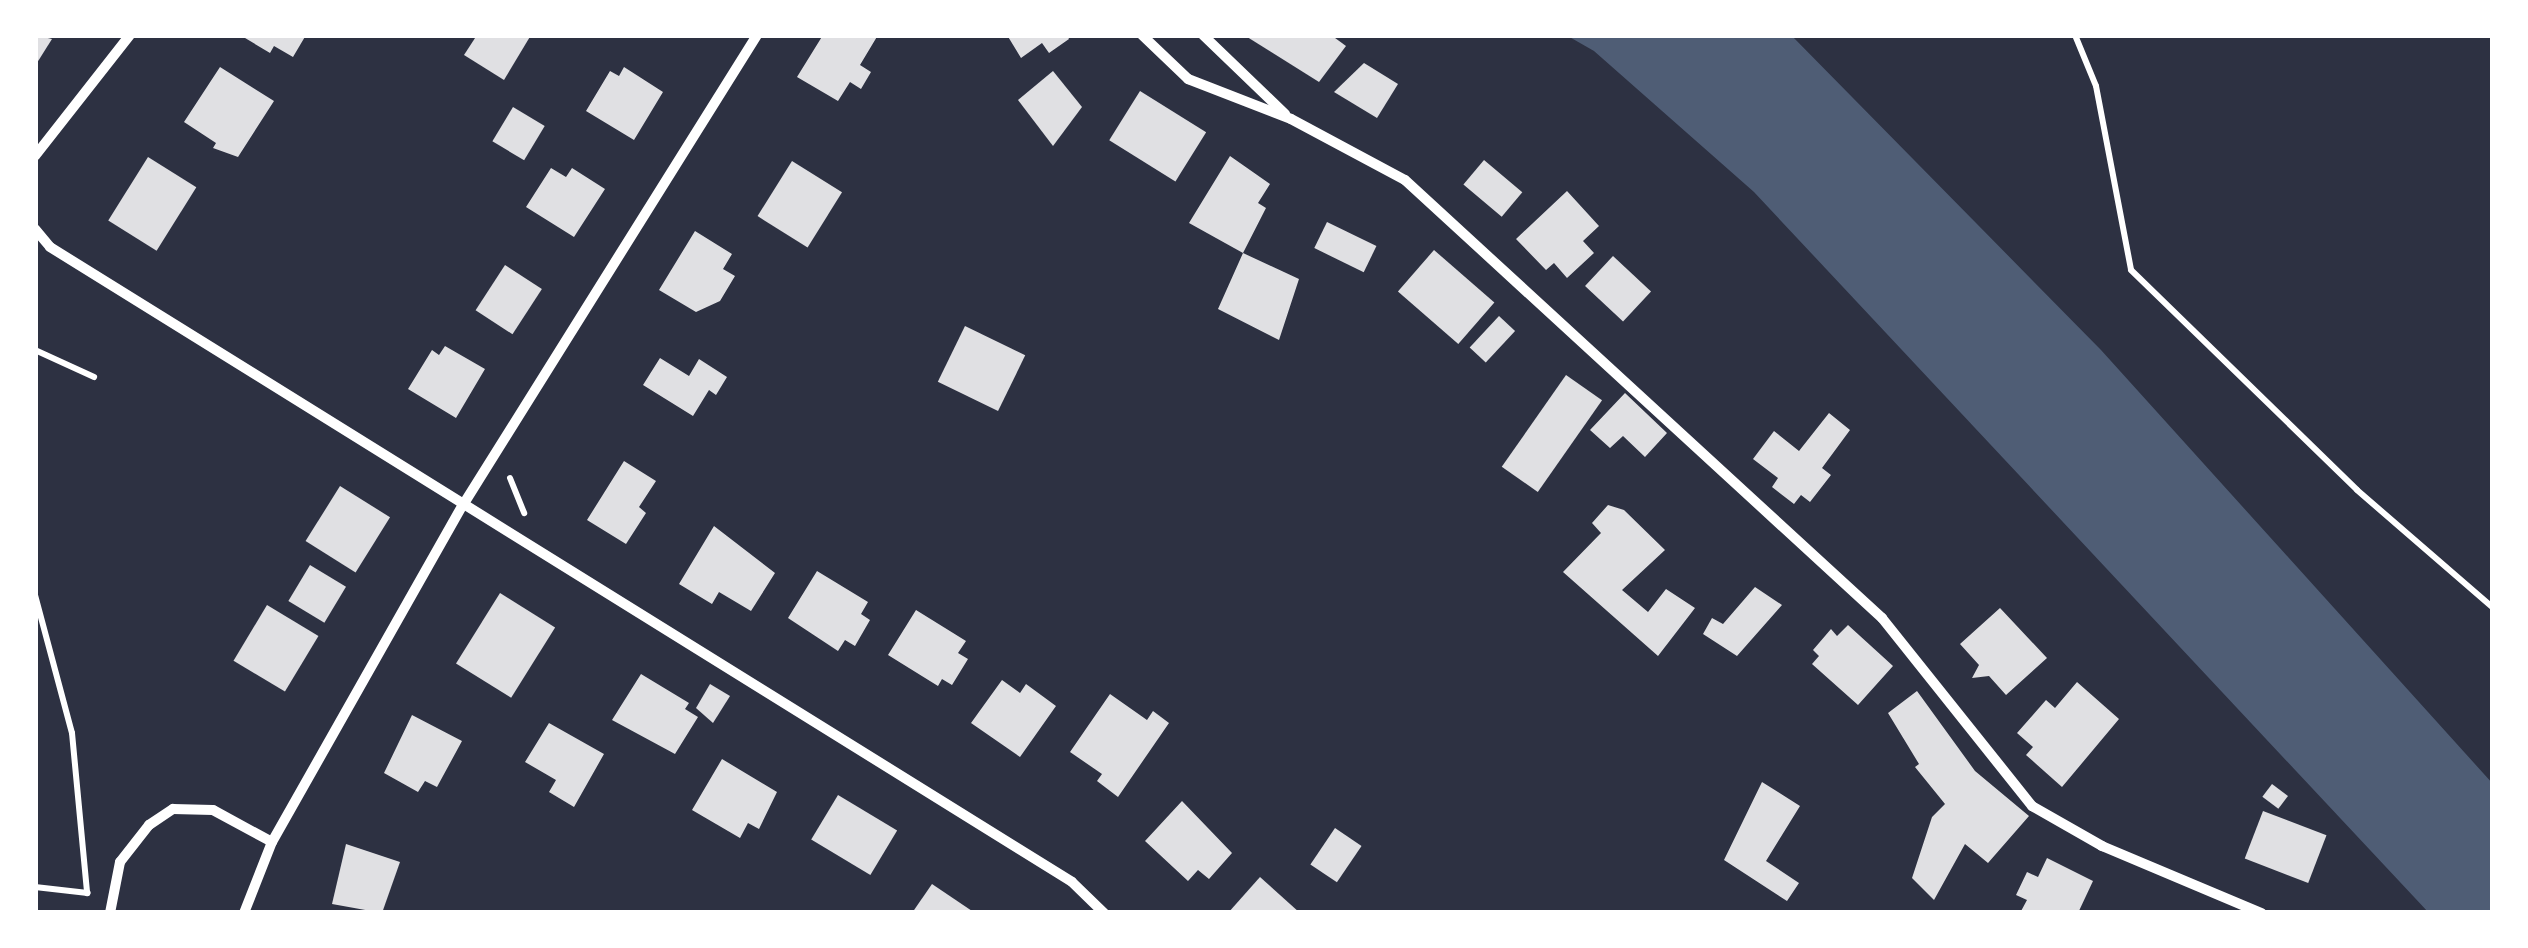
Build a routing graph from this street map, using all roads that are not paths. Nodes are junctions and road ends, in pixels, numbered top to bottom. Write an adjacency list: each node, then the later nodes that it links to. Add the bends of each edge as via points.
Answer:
1 (130, 35): 6 (street)
2 (757, 35): 8 (street)
3 (1142, 35): 5 (street, via 1188,79)
4 (1203, 35): 5 (street)
5 (1291, 118): 13 (street, via 1406,180 1672,418 1882,618 2032,806 2102,846)
6 (35, 156)
7 (35, 228): 8 (street, via 50,247)
8 (463, 506): 9 (street); 12 (street, via 1072,882)
9 (272, 842): 10 (street, via 213,810 173,809 149,825 120,862); 11 (street)
10 (110, 913)
11 (244, 913)
12 (1104, 913)
13 (2261, 913)

